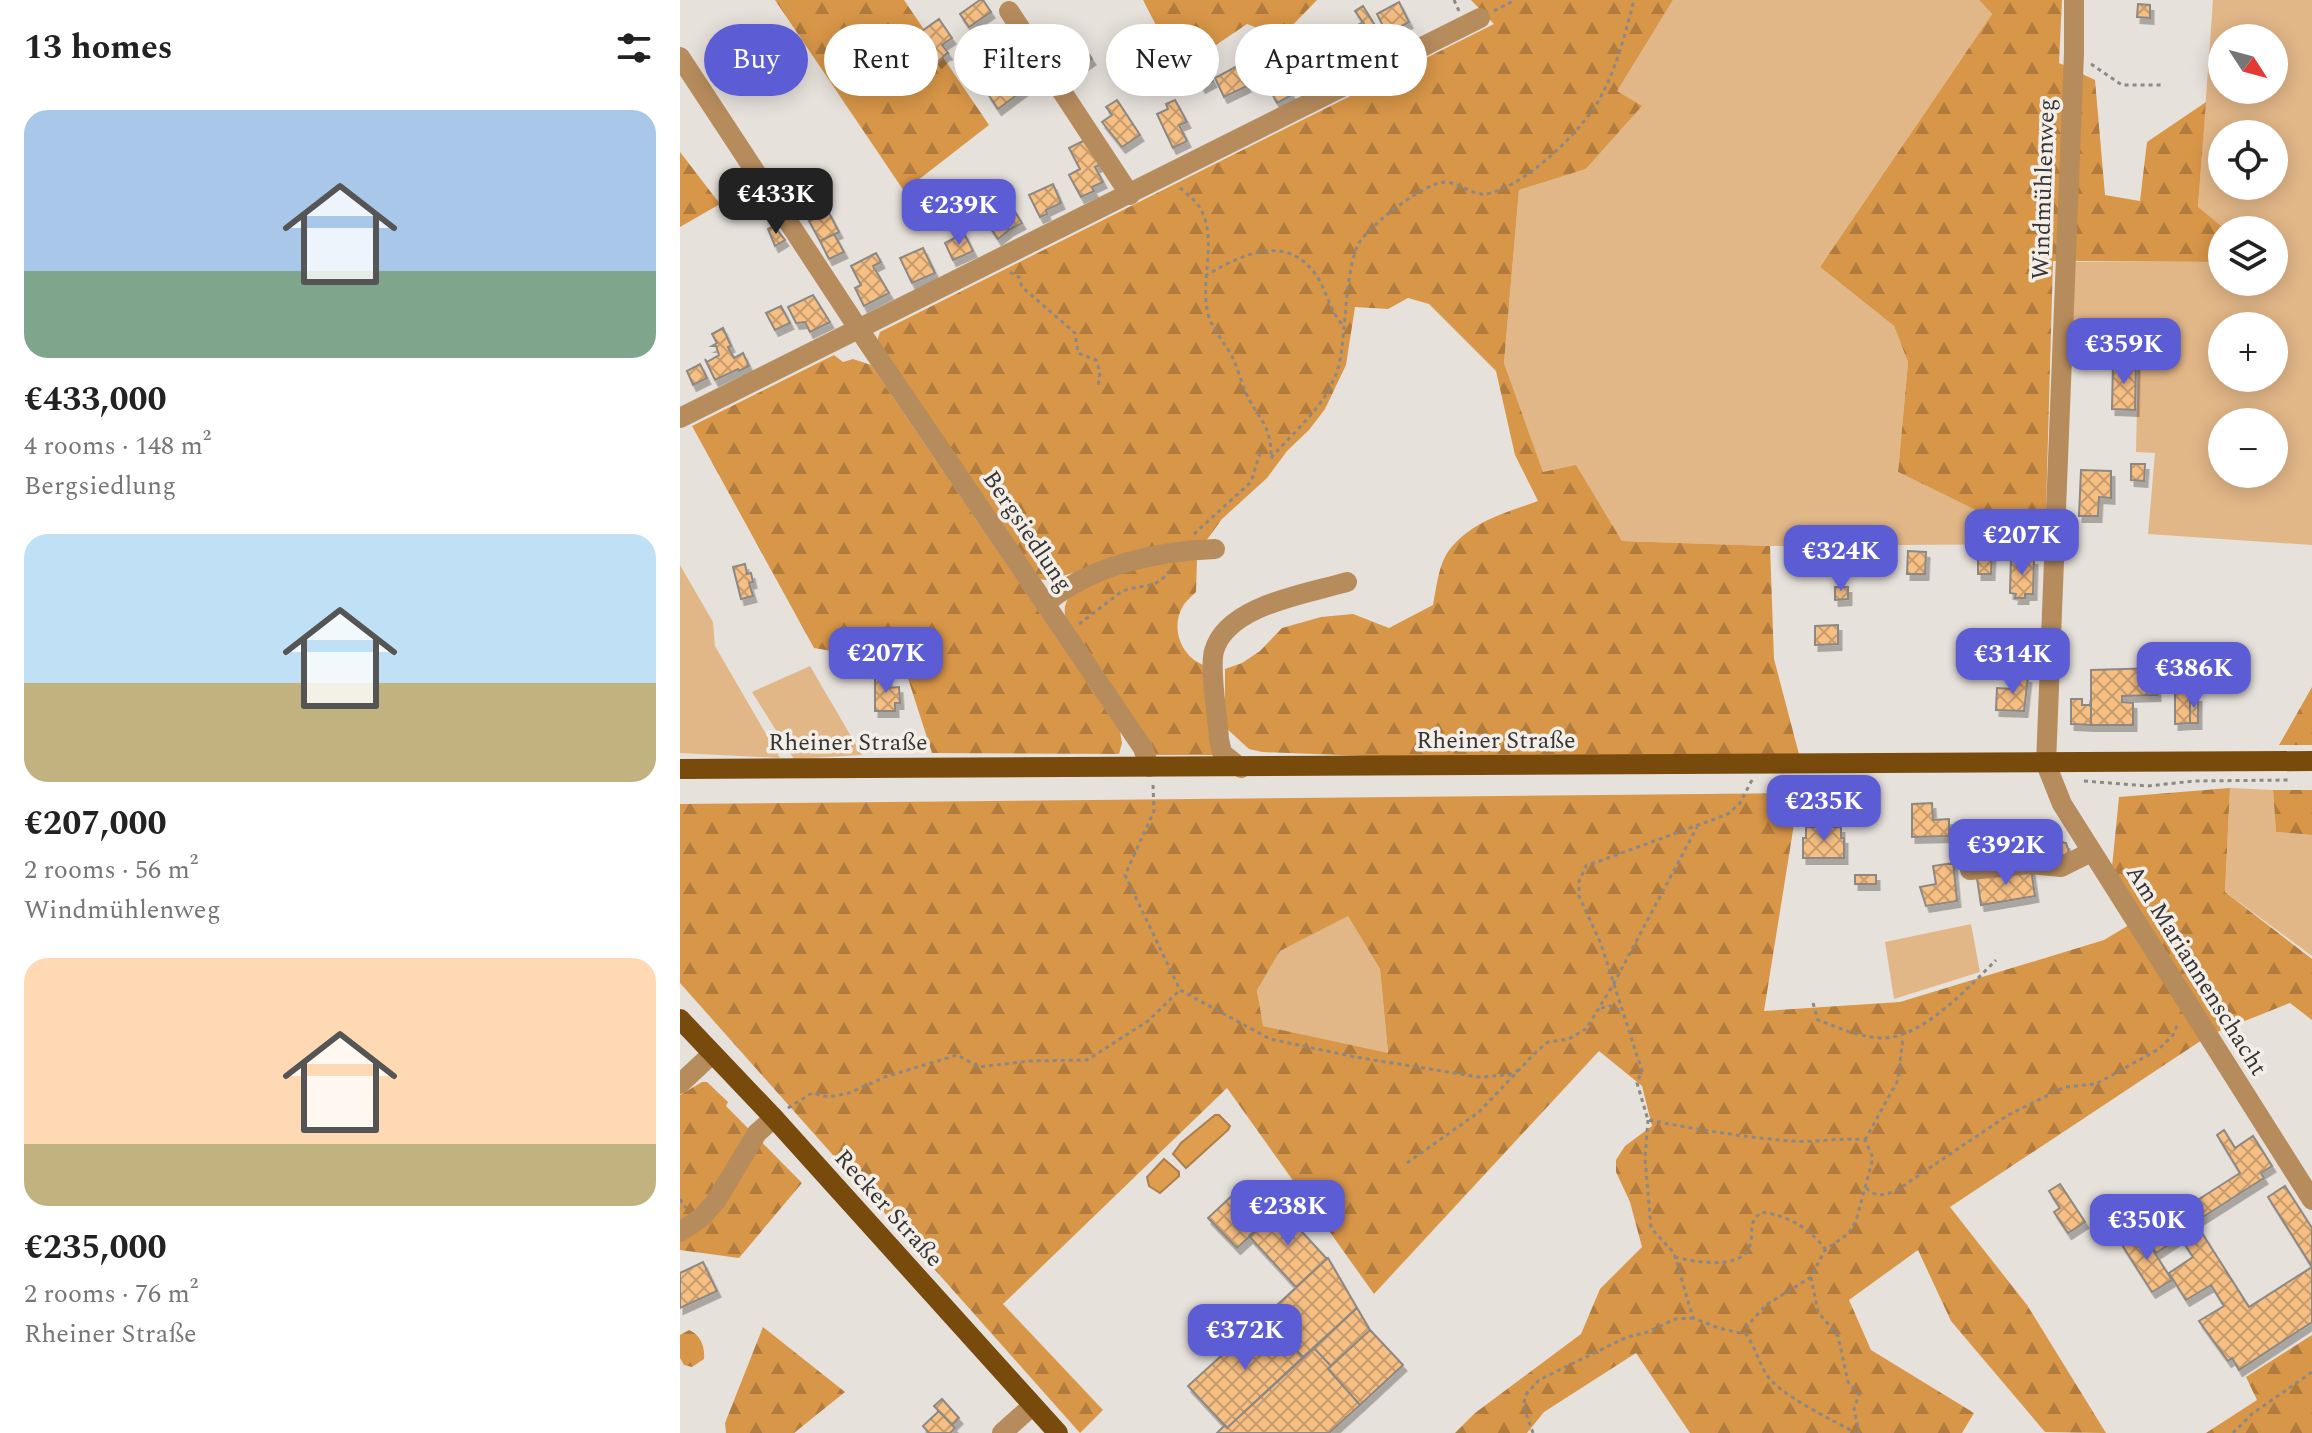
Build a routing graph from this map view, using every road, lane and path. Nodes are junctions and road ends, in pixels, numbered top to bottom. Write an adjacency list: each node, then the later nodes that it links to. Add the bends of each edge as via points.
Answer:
1 (1515, 0): 5 (path)
2 (1634, 0): 13 (path, via 1609,77 1594,108 1568,138 1503,188 1482,195 1446,182 1428,187 1379,222 1360,242)
3 (2074, 0): 6 (street, Windmühlenweg)
4 (1009, 11): 10 (street)
5 (1480, 18): 9 (street)
6 (2074, 53): 8 (path, via 2122,85); 24 (street, Windmühlenweg)
7 (680, 57): 14 (street, Bergsiedlung)
8 (2161, 85)
9 (1168, 175): 10 (street); 12 (path, via 1198,205 1207,227)
10 (1130, 195): 11 (street)
11 (1001, 260): 14 (street); 15 (path, via 1022,287 1075,333 1078,353 1096,360)
12 (1205, 276): 13 (path, via 1255,251 1285,251 1316,275); 13 (path, via 1213,330 1230,352 1262,418 1271,458 1323,401 1340,362)
13 (1343, 325)
14 (858, 328): 16 (street); 21 (street, Bergsiedlung)
15 (1098, 387)
16 (680, 418)
17 (1260, 453): 19 (path, via 1251,482)
18 (1215, 549): 19 (street)
19 (1174, 552): 21 (street, via 1090,573); 22 (path, via 1172,567 1160,583 1129,588)
20 (1347, 582): 27 (street, via 1250,612 1227,627 1214,652 1219,739 1222,753)
21 (1046, 603): 22 (street, Bergsiedlung)
22 (1064, 631): 26 (street, Bergsiedlung, via 1143,748)
23 (2312, 761): 24 (main road, Rheiner Straße)
24 (2046, 764): 25 (main road, Rheiner Straße); 32 (street, Am Mariannenschacht)
25 (1754, 766): 27 (main road, Rheiner Straße); 31 (path, via 1753,780 1740,803)
26 (1149, 767): 27 (main road, Rheiner Straße); 28 (main road, Rheiner Straße); 36 (path, via 1154,811 1125,875)
27 (1241, 768)
28 (680, 769)
29 (2297, 780): 30 (path, via 2148,786)
30 (2080, 781)
31 (1697, 827): 35 (path); 35 (path, via 1586,866 1579,896)
32 (2091, 852): 33 (street, via 2061,867 2030,864); 38 (street, Am Mariannenschacht)
33 (1970, 870)
34 (1996, 960): 42 (path, via 1931,1018)
35 (1613, 985): 39 (path); 40 (path)
36 (1180, 990): 44 (path, via 1270,1039 1479,1077); 46 (path, via 1148,1021 1087,1060 979,1067 957,1055 849,1093 812,1093)
37 (1813, 1003): 42 (path, via 1818,1020 1829,1024 1865,1036)
38 (2188, 1006): 50 (path, via 2159,1049 2096,1084 2065,1087 2008,1115 1897,1190 1882,1196); 51 (street, Am Mariannenschacht)
39 (1600, 1008): 40 (path, via 1610,1006); 44 (path, via 1586,1029 1548,1042)
40 (1622, 1013): 47 (path, via 1642,1071 1637,1083)
41 (680, 1019): 43 (main road, Recker Straße)
42 (1903, 1035): 48 (path, via 1898,1080)
43 (712, 1054): 45 (street); 46 (main road, Recker Straße)
44 (1518, 1070): 49 (path, via 1479,1112)
45 (680, 1084)
46 (774, 1118): 52 (street, via 757,1133 716,1201); 59 (main road, Recker Straße)
47 (1648, 1120): 48 (path, via 1794,1141); 54 (path, via 1645,1158 1651,1228)
48 (1865, 1140): 50 (path, via 1873,1158)
49 (1407, 1163)
50 (1865, 1186): 53 (path, via 1848,1234)
51 (2312, 1200)
52 (680, 1232)
53 (1825, 1250): 54 (path, via 1791,1219 1761,1212 1752,1221 1744,1255 1715,1265); 55 (path)
54 (1675, 1257): 56 (path)
55 (1811, 1277): 57 (path, via 1766,1305); 63 (path, via 1818,1312 1838,1336 1848,1382 1859,1394 1854,1409)
56 (1693, 1318): 57 (path); 62 (path, via 1675,1319 1627,1337 1539,1380 1523,1405)
57 (1746, 1334): 63 (path, via 1766,1376)
58 (2312, 1372): 64 (path)
59 (1032, 1406): 60 (street); 61 (main road, Recker Straße)
60 (1002, 1433)
61 (1058, 1433)
62 (1533, 1433)
63 (1858, 1433)
64 (2233, 1433)

